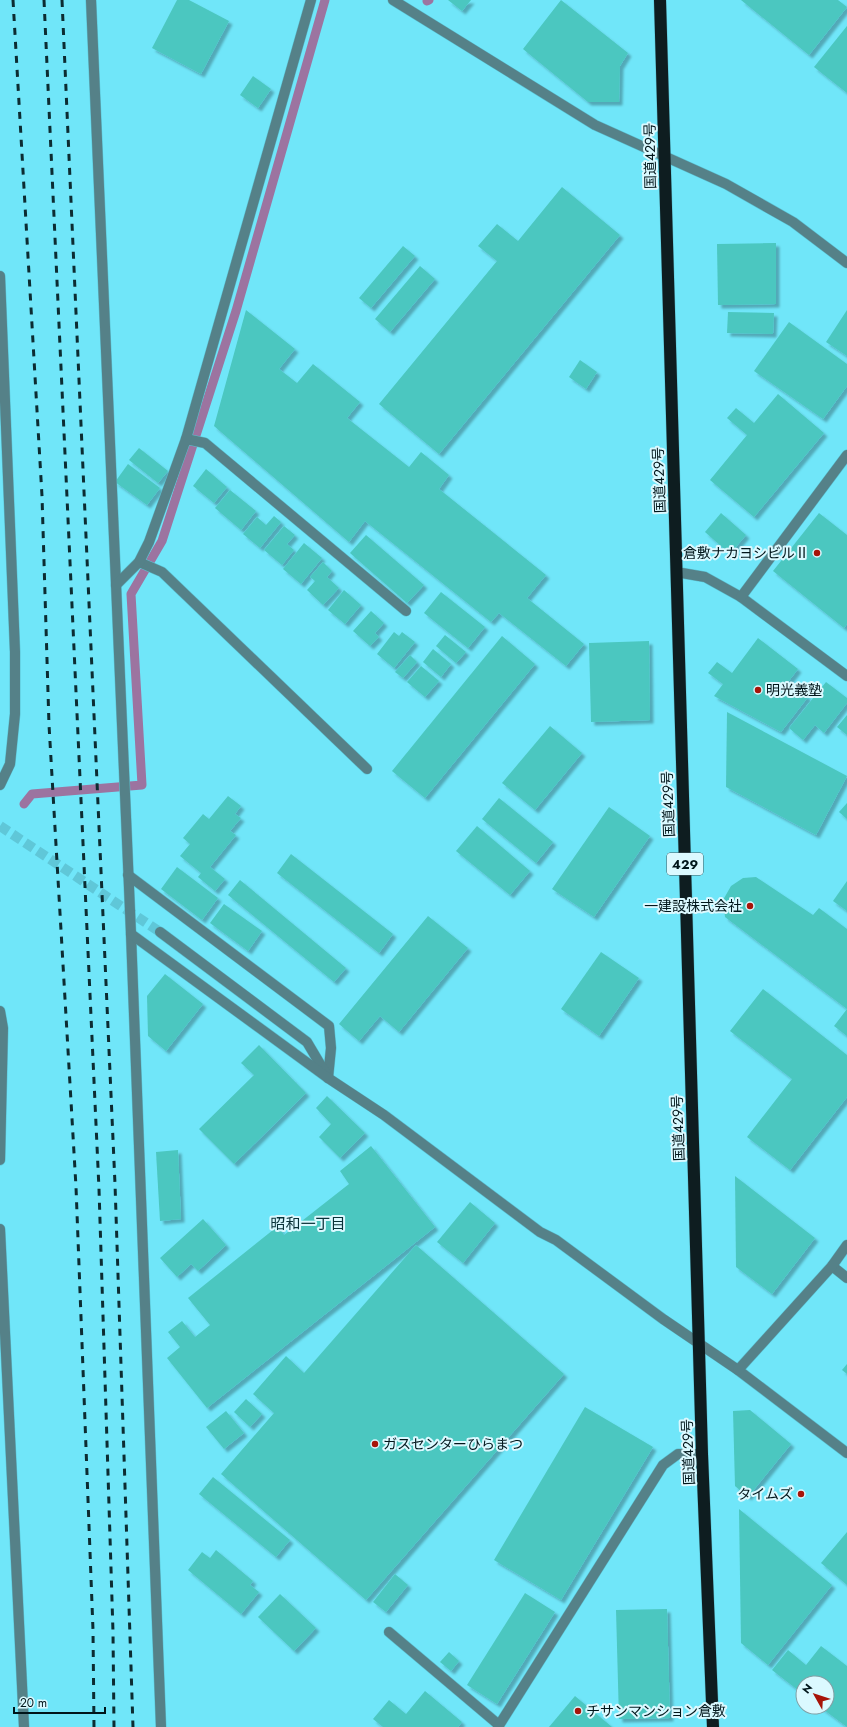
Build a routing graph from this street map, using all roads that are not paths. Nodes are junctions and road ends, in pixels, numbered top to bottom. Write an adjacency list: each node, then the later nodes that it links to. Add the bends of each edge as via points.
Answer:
1 (91, 0): 12 (street)
2 (311, 0): 8 (street)
3 (393, 0): 5 (street, via 595,125)
4 (660, 0): 5 (highway, 国道429号 / 429)
5 (665, 155): 6 (street, via 726,184 793,222); 11 (highway, 国道429号 / 429)
6 (847, 263)
7 (0, 276): 17 (street, via 15,652 15,714 10,764)
8 (189, 440): 10 (street, via 149,542); 14 (street, via 205,442)
9 (847, 455): 13 (street)
10 (145, 564): 12 (street); 16 (street, via 162,572)
11 (676, 572): 13 (street, via 705,577); 28 (highway, 国道429号 / 429)
12 (116, 585): 18 (street)
13 (742, 597): 15 (street)
14 (406, 611)
15 (847, 676)
16 (367, 769)
17 (0, 785)
18 (128, 875): 20 (street); 22 (street, via 329,1026 331,1048)
19 (160, 932): 22 (street, via 307,1042)
20 (131, 934): 22 (street); 35 (street)
21 (0, 1011): 23 (street, via 3,1028)
22 (328, 1078): 28 (street, via 384,1114 540,1232 556,1240)
23 (0, 1160)
24 (0, 1229): 34 (street)
25 (847, 1245): 26 (street)
26 (832, 1266): 27 (street); 29 (street)
27 (847, 1278)
28 (699, 1343): 29 (street); 31 (highway, 国道429号 / 429)
29 (738, 1370): 30 (street)
30 (847, 1453)
31 (702, 1454): 33 (street, via 678,1454 664,1465); 36 (highway, 国道429号 / 429)
32 (389, 1632): 33 (street)
33 (498, 1726)
34 (24, 1727)
35 (161, 1727)
36 (713, 1727)

